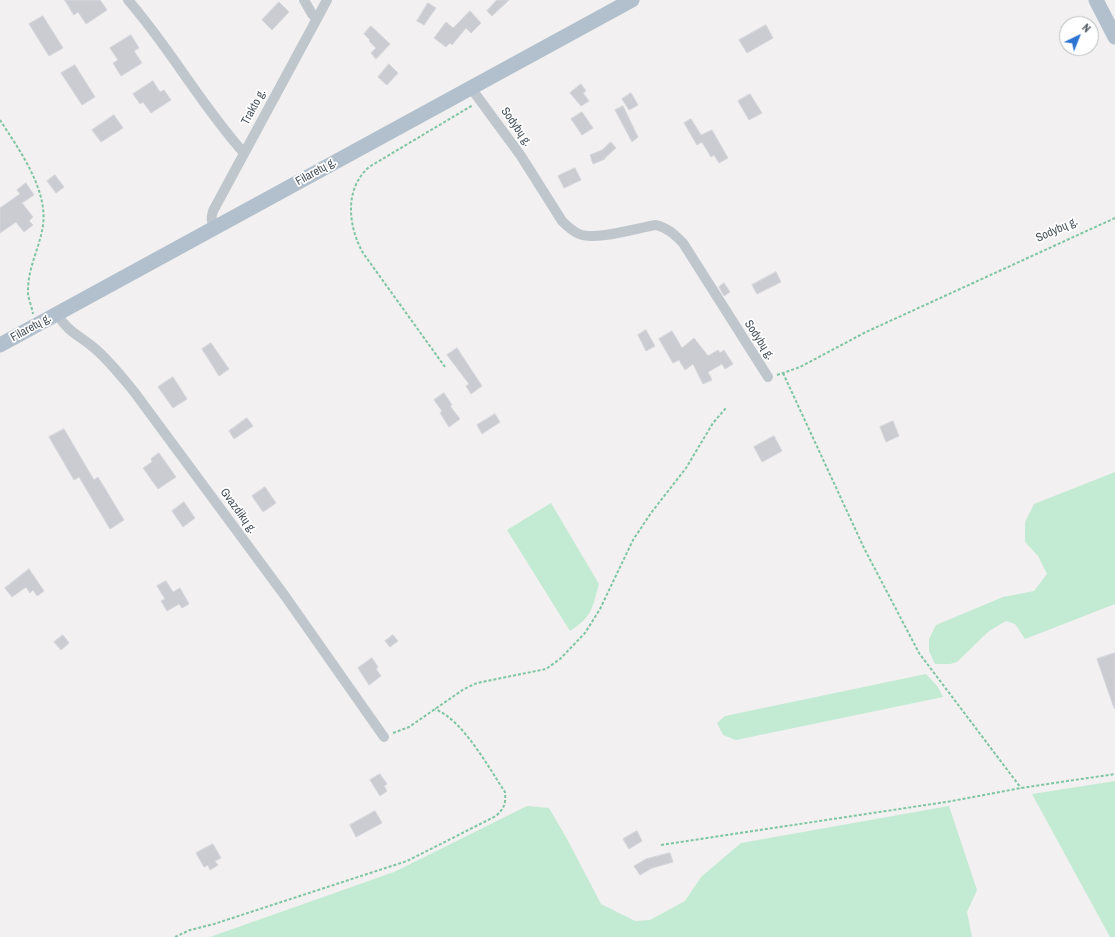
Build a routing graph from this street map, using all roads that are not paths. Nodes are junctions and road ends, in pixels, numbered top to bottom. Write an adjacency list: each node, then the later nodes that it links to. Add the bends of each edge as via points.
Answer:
1 (128, 0): 9 (street, via 225,132)
2 (304, 0): 6 (street)
3 (327, 0): 6 (street, Trakto g.)
4 (632, 0): 8 (main road, Filaretų g.)
5 (1096, 0): 7 (main road)
6 (316, 18): 9 (street, Trakto g.)
7 (1115, 38)
8 (471, 88): 10 (main road, Filaretų g.); 13 (street, Sodybų g., via 571,230 592,237 656,225 672,232 683,243)
9 (244, 153): 10 (street, Trakto g., via 213,211 211,217)
10 (215, 228): 11 (main road, Filaretų g.)
11 (56, 314): 12 (main road, Filaretų g.); 14 (street, Gvazdikų g., via 68,329 113,366 135,393)
12 (0, 345)
13 (768, 377)
14 (384, 737)

